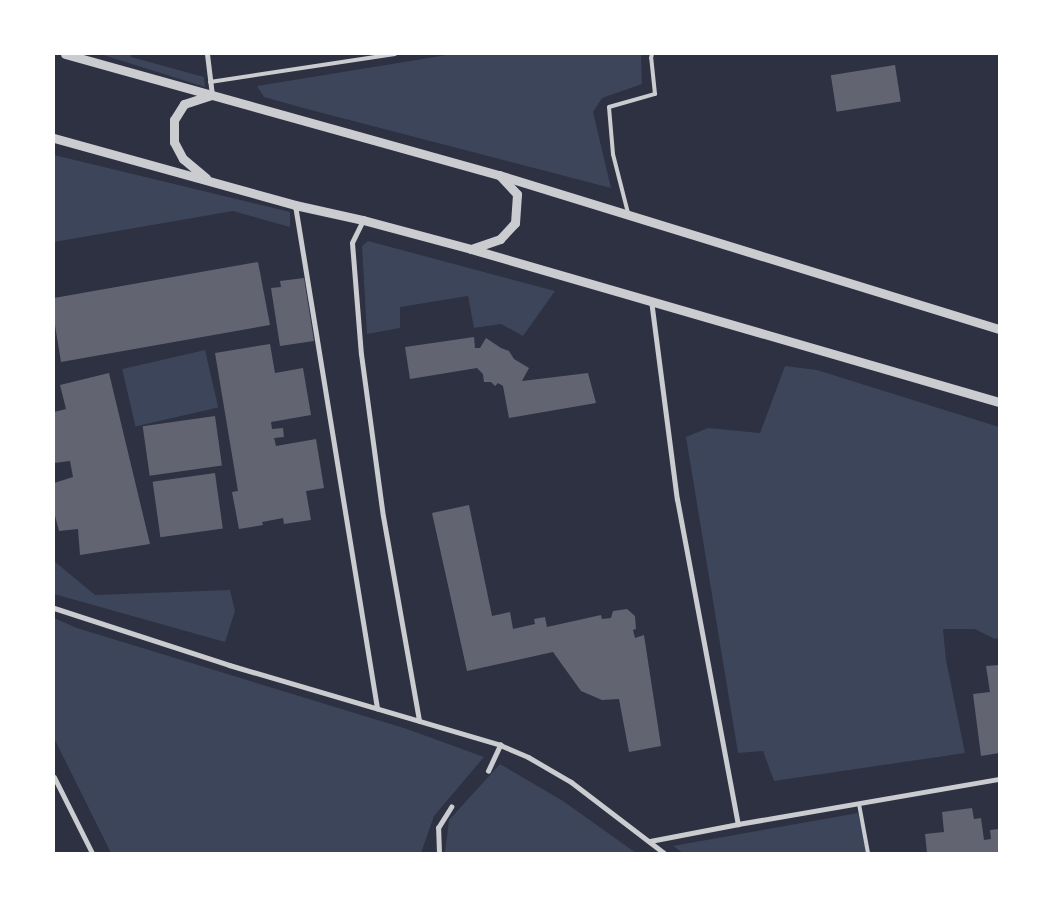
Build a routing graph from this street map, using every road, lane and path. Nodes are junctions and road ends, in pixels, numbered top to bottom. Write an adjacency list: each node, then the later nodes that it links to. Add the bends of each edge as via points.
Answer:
1 (65, 54): 6 (street)
2 (207, 54): 5 (street)
3 (395, 54): 5 (lane)
4 (652, 54): 11 (lane, via 655,94 609,107 613,154)
5 (210, 82): 6 (street)
6 (212, 95): 8 (street); 9 (street, via 184,104 174,120 174,142 183,159)
7 (54, 138): 9 (street)
8 (499, 175): 11 (street); 13 (street, via 516,194 515,223 500,239)
9 (210, 181): 10 (street)
10 (295, 205): 12 (street); 18 (street)
11 (628, 213): 15 (street)
12 (363, 220): 13 (street); 19 (street, via 352,242 360,348 383,516)
13 (471, 249): 14 (street)
14 (651, 300): 16 (street); 26 (street, via 677,499)
15 (999, 329)
16 (999, 402)
17 (54, 608): 18 (street)
18 (377, 708): 19 (street)
19 (419, 721): 20 (street)
20 (500, 745): 21 (street); 27 (street, via 570,782)
21 (488, 771)
22 (54, 777): 28 (street)
23 (999, 779): 24 (street)
24 (859, 804): 26 (street); 31 (lane)
25 (451, 807): 29 (street, via 438,828)
26 (738, 824): 27 (street)
27 (650, 842): 30 (street)
28 (92, 853)
29 (439, 853)
30 (664, 853)
31 (868, 853)

